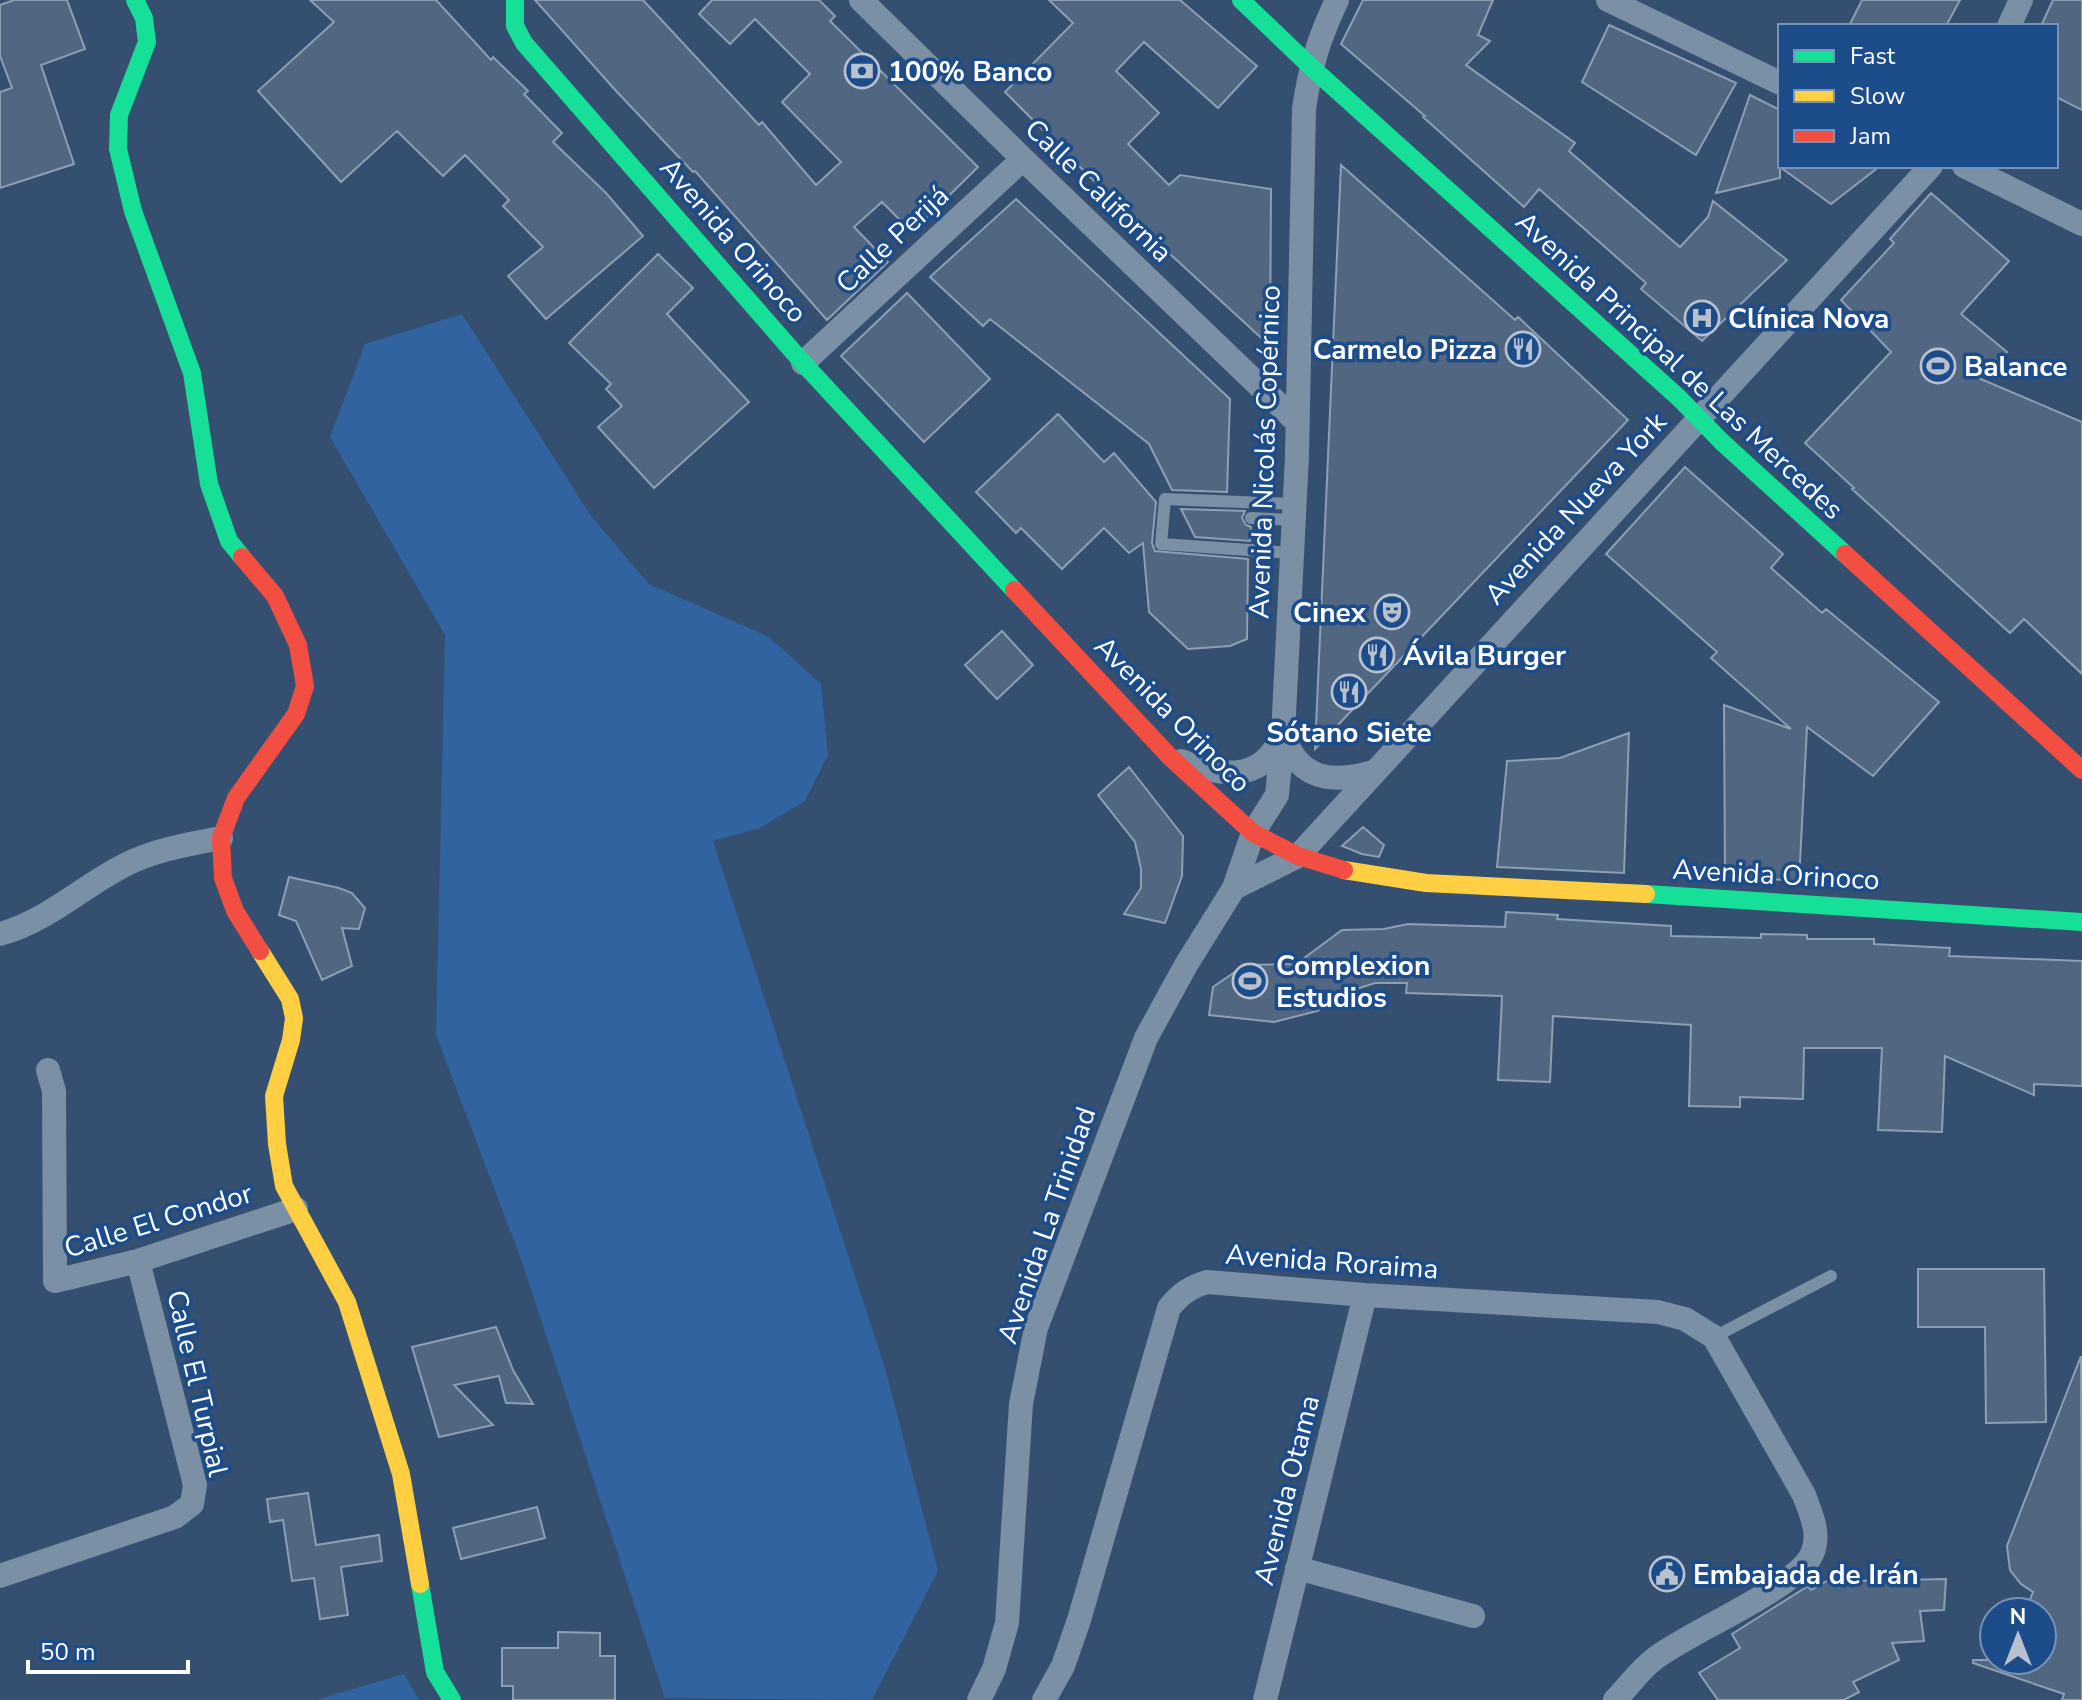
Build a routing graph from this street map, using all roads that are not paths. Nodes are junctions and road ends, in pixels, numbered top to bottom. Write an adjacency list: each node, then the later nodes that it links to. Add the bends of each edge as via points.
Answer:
1 (135, 0): 26 (street, via 147,42 119,115 118,149 125,182 192,373 209,484 229,541 275,596 298,645 305,686 296,714 236,798)
2 (515, 0): 15 (street, Avenida Orinoco, via 515,26 524,43)
3 (861, 0): 11 (street, Calle California)
4 (1241, 0): 9 (street, Avenida Principal de Las Mercedes)
5 (1337, 0): 9 (street)
6 (1608, 0): 10 (street)
7 (2021, 0): 8 (street)
8 (2010, 24)
9 (1310, 66): 16 (street, Avenida Principal de Las Mercedes); 17 (street, Avenida Nicolás Copérnico, via 1304,109)
10 (1778, 82)
11 (1023, 159): 15 (street, Calle Perijá); 17 (street, Calle California)
12 (1929, 168): 16 (street, Avenida Nueva York)
13 (1968, 168): 14 (street)
14 (2082, 224)
15 (803, 363): 22 (street, Avenida Orinoco)
16 (1699, 417): 23 (street, Avenida Principal de Las Mercedes); 24 (street, Avenida Nueva York)
17 (1297, 422): 18 (street, Avenida Nicolás Copérnico)
18 (1293, 512): 19 (lane); 20 (street, Avenida Nicolás Copérnico); 20 (lane, via 1165,499 1161,544)
19 (1251, 518)
20 (1292, 553): 21 (street, Avenida Nicolás Copérnico)
21 (1283, 734): 22 (street, via 1265,762 1250,770 1220,773); 24 (street, via 1292,754 1310,772 1337,779); 25 (street, Avenida Nicolás Copérnico, via 1277,795)
22 (1170, 757): 25 (street, Avenida Orinoco)
23 (2082, 770)
24 (1373, 772): 27 (street, Avenida Nueva York)
25 (1253, 833): 27 (street, Avenida Orinoco); 28 (street, Avenida La Trinidad)
26 (221, 838): 30 (street, via 126,864 65,904); 32 (street, via 223,878 235,911 290,999 294,1018 274,1096 284,1186)
27 (1298, 856): 28 (street); 29 (street, Avenida Orinoco, via 1358,874 1426,883)
28 (1234, 888): 41 (street, Avenida La Trinidad, via 1146,1038 1036,1328 1021,1404 1007,1623)
29 (2082, 922)
30 (0, 934)
31 (48, 1070): 33 (street, Calle El Condor, via 54,1091 55,1281)
32 (296, 1209): 33 (street, Calle El Condor); 40 (street, via 347,1302 401,1474 435,1672)
33 (138, 1261): 38 (street, Calle El Turpial, via 195,1485 192,1504 175,1517)
34 (1831, 1276): 36 (lane)
35 (1365, 1295): 36 (street, Avenida Roraima, via 1658,1312 1685,1319); 37 (street, Avenida Otama); 42 (street, Avenida Roraima, via 1207,1282 1191,1287 1169,1308 1079,1620)
36 (1714, 1337): 44 (street, via 1804,1495 1816,1542 1811,1557 1785,1583 1652,1660)
37 (1297, 1568): 39 (street); 43 (street, Avenida Otama)
38 (0, 1576)
39 (1473, 1616)
40 (452, 1700)
41 (979, 1700)
42 (1044, 1700)
43 (1265, 1700)
44 (1615, 1700)

